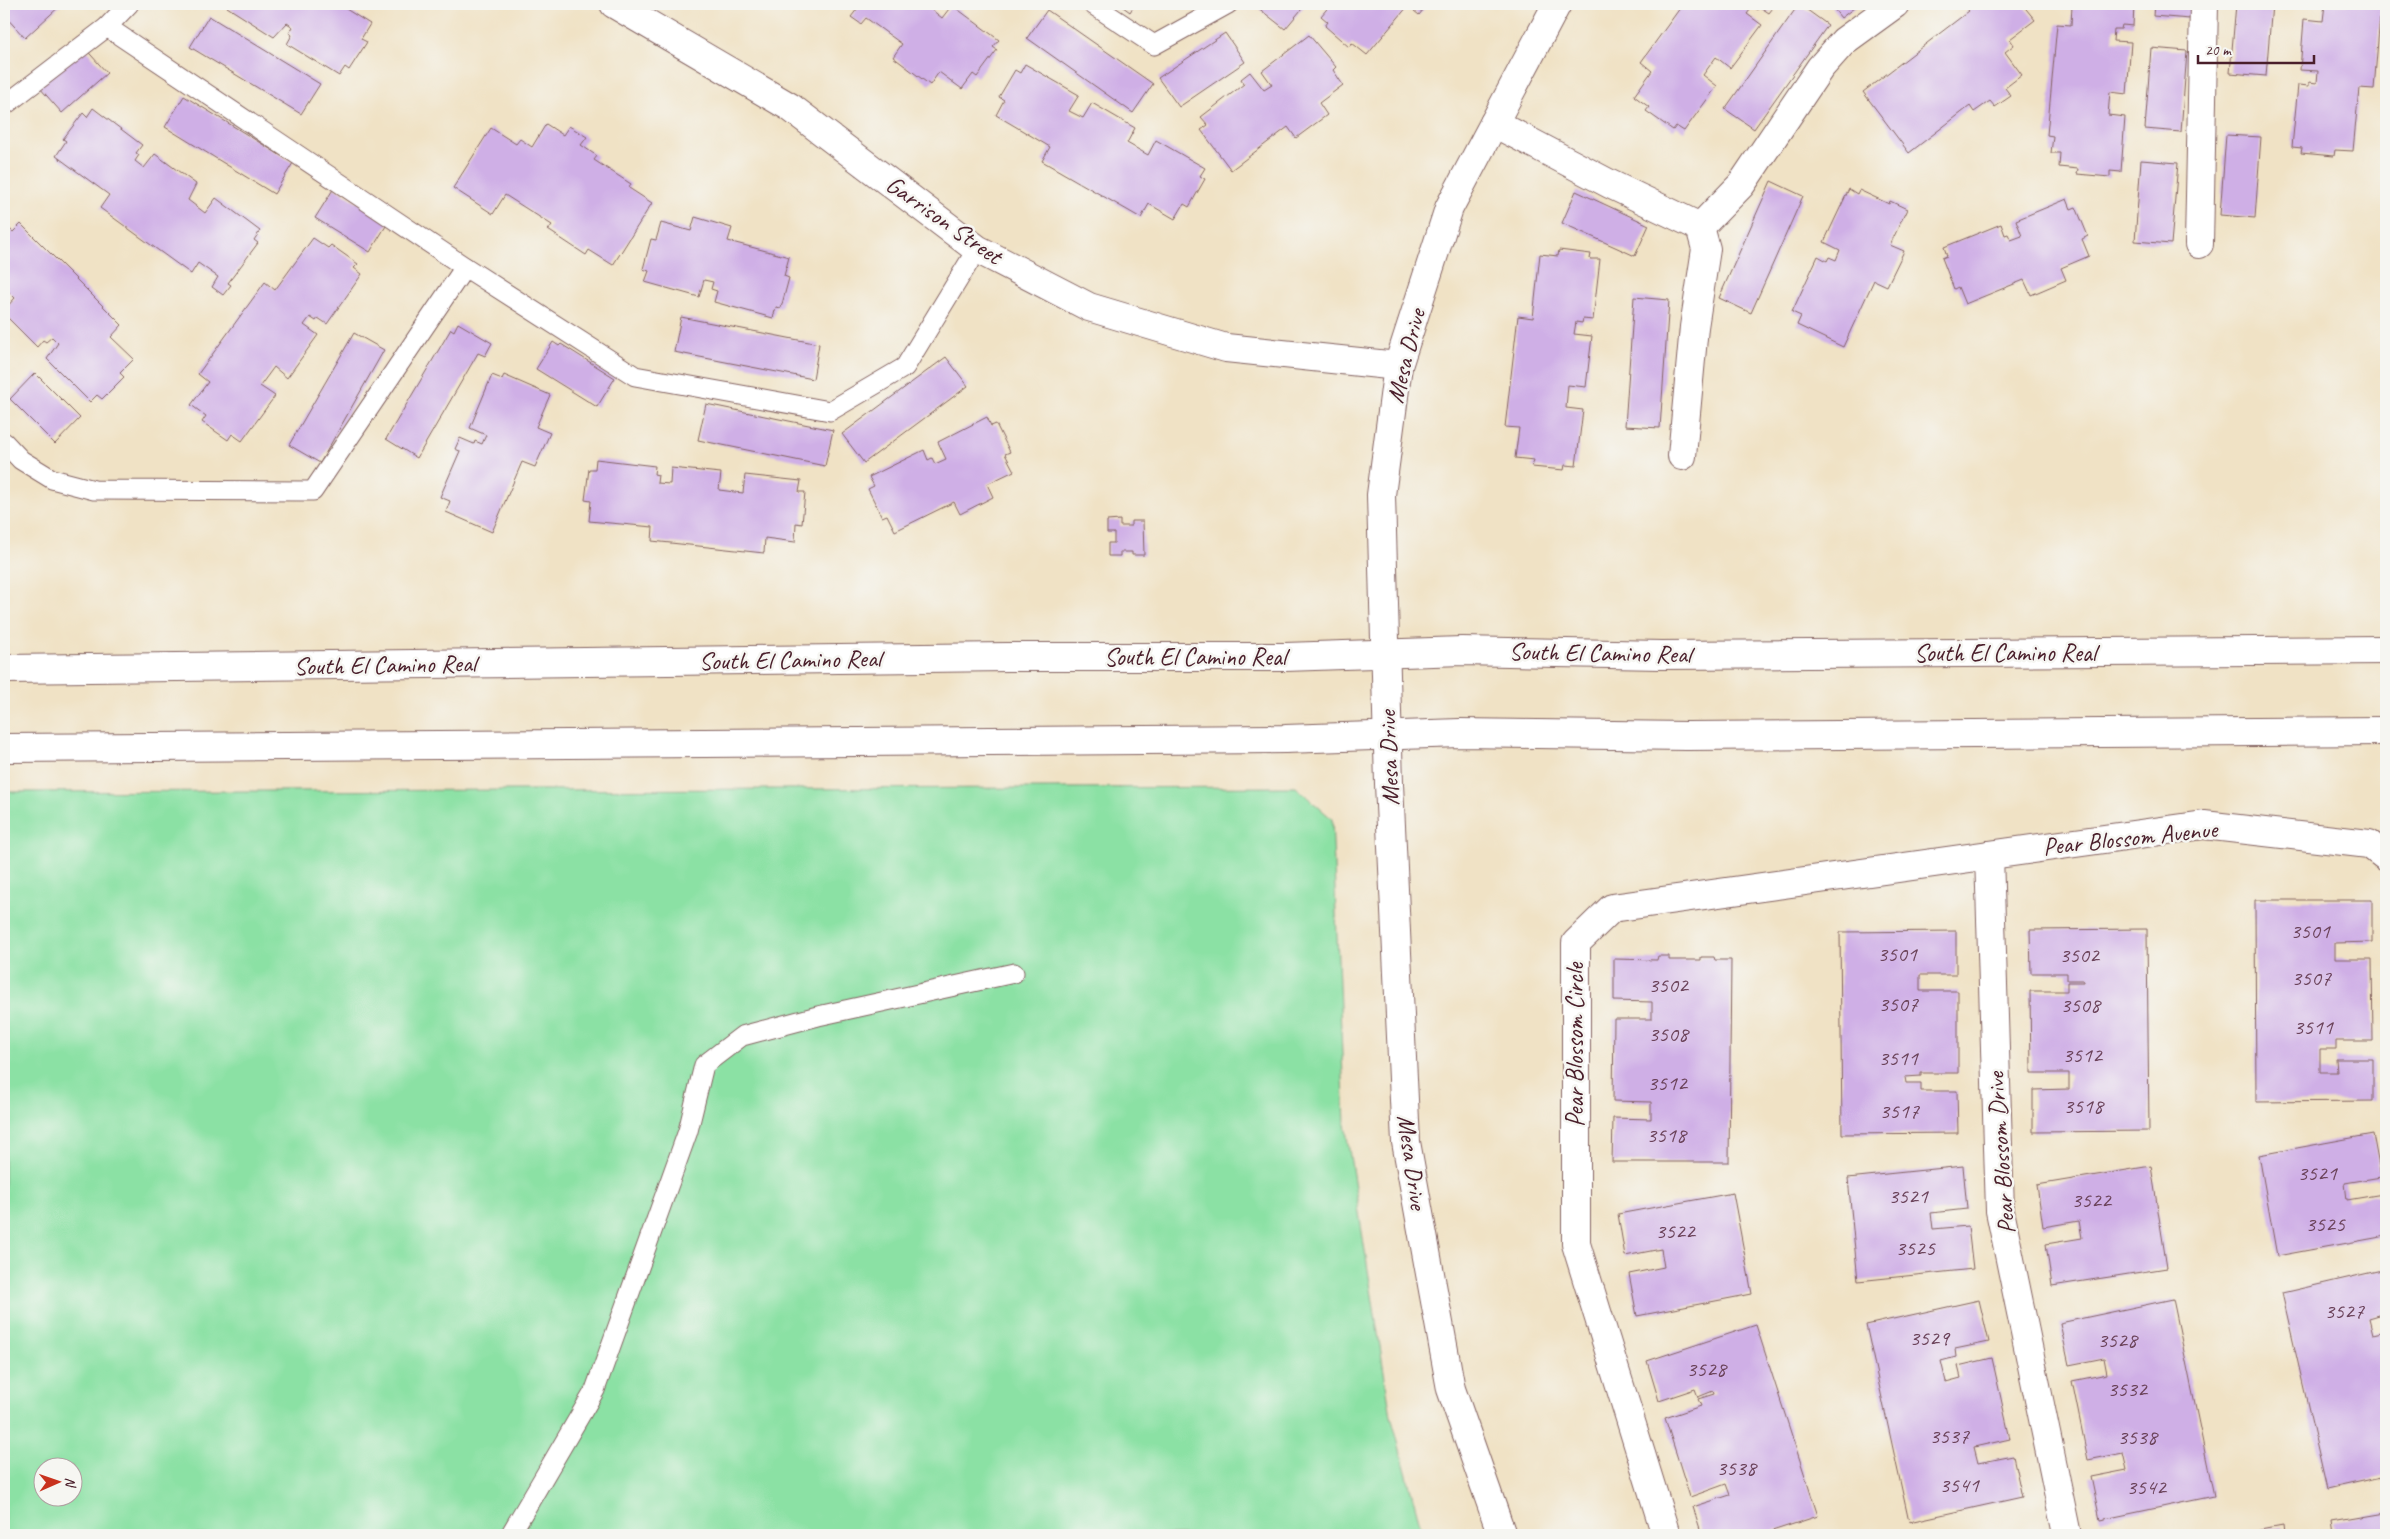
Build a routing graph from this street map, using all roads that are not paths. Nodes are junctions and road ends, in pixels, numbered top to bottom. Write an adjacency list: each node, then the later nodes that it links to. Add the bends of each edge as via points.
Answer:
1 (129, 4): 8 (lane)
2 (614, 4): 13 (main road, Garrison Street, via 790,107)
3 (1092, 4): 4 (lane, via 1154,45)
4 (1228, 4)
5 (1557, 4): 10 (main road, Mesa Drive)
6 (1895, 4): 11 (main road, via 1844,41 1820,68 1741,185)
7 (2204, 4): 12 (main road)
8 (107, 27): 9 (lane); 14 (lane)
9 (4, 106)
10 (1494, 123): 11 (main road); 15 (main road, Mesa Drive, via 1449,208)
11 (1700, 227): 17 (main road, via 1706,249 1694,327)
12 (2199, 244)
13 (977, 249): 14 (lane, via 905,367 830,411 635,376); 15 (main road, Garrison Street, via 1089,307 1226,348)
14 (464, 267): 16 (lane, via 313,491 94,490 52,480 21,460)
15 (1398, 366): 19 (main road, Mesa Drive, via 1381,495)
16 (4, 442)
17 (1682, 456)
18 (2386, 650): 19 (main road, South El Camino Real, via 1671,655 1462,651)
19 (1385, 654): 20 (main road, South El Camino Real); 22 (main road, Mesa Drive)
20 (4, 669)
21 (2386, 732): 22 (main road, via 1697,736)
22 (1388, 734): 23 (main road, via 1275,739); 28 (main road, Mesa Drive, via 1406,1142 1451,1388)
23 (4, 748)
24 (1989, 854): 25 (main road, Pear Blossom Avenue, via 2204,825 2369,844); 29 (main road, Pear Blossom Circle, via 1612,908 1576,943 1576,1244); 30 (main road, Pear Blossom Drive, via 2000,1211)
25 (2386, 857)
26 (1014, 973): 27 (lane, via 742,1036 704,1065 688,1131 595,1390)
27 (510, 1535)
28 (1502, 1535)
29 (1666, 1535)
30 (2067, 1535)

